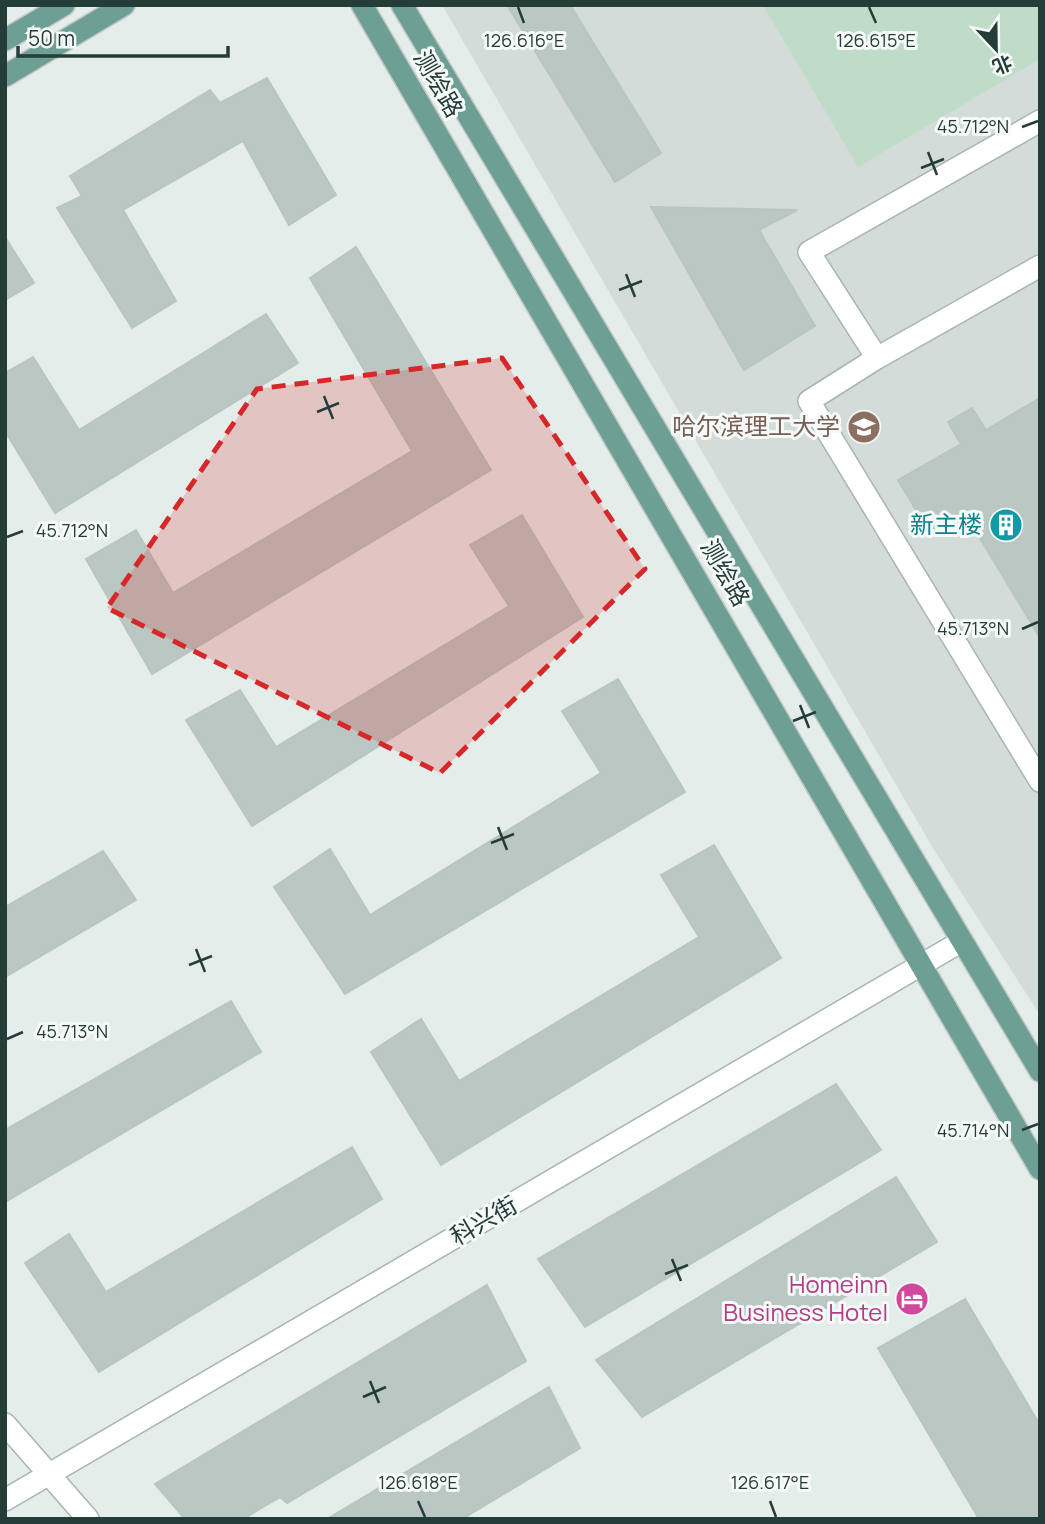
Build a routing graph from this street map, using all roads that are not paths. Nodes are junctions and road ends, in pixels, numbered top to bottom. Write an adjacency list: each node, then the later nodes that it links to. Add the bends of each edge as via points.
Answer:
1 (64, 5): 5 (main road)
2 (124, 5): 6 (main road)
3 (362, 5): 12 (main road, 测绘路)
4 (402, 5): 11 (main road, 测绘路)
5 (5, 40)
6 (5, 76)
7 (1040, 121): 9 (street, via 809,252)
8 (1039, 269): 9 (street)
9 (877, 358): 10 (street, via 809,401)
10 (1040, 781)
11 (962, 941): 12 (street, 科兴街); 13 (main road, 测绘路)
12 (922, 964): 14 (main road, 测绘路); 16 (street, 科兴街)
13 (1037, 1062)
14 (1040, 1169)
15 (5, 1424): 16 (street)
16 (49, 1475): 17 (street, 科兴街); 18 (street)
17 (5, 1500)
18 (88, 1519)

